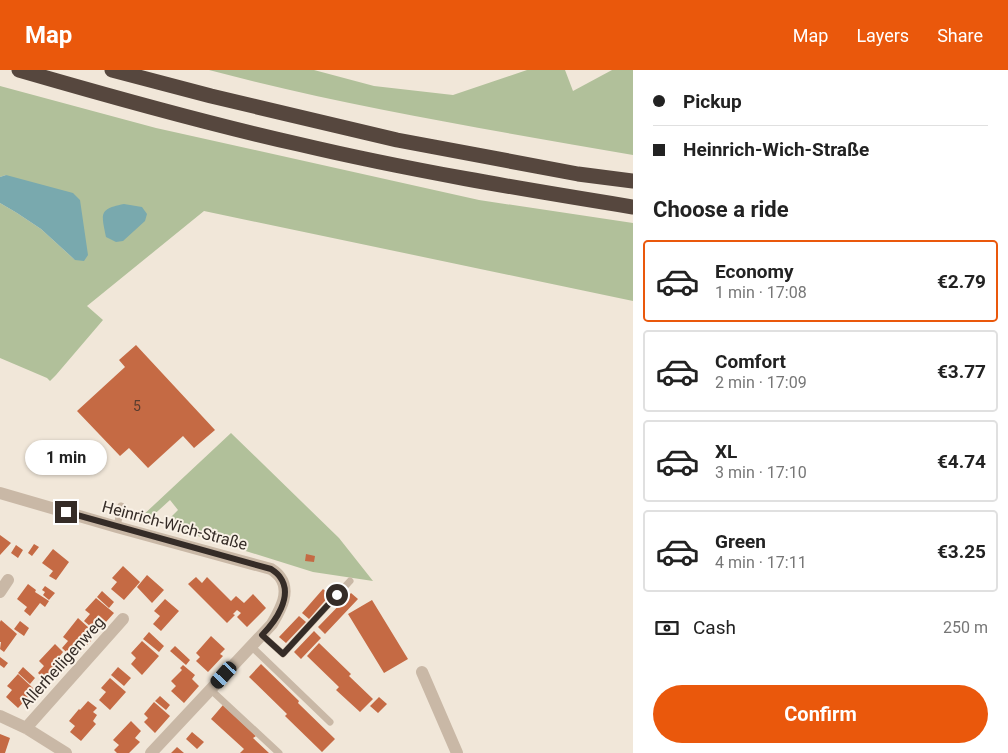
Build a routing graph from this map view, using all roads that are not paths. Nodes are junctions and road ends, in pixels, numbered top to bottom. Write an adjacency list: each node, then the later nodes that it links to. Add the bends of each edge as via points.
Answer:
1 (20, 70): 4 (highway, via 164,112 299,145 542,193)
2 (112, 70): 3 (highway, via 397,140 578,174)
3 (633, 181)
4 (633, 207)
5 (0, 493): 7 (street, Heinrich-Wich-Straße)
6 (121, 506): 7 (lane)
7 (117, 527): 12 (street, Heinrich-Wich-Straße, via 271,569 280,577 285,594 281,608)
8 (4, 577): 10 (street)
9 (350, 581): 12 (lane, via 283,654)
10 (0, 592)
11 (123, 619): 18 (street, Allerheiligenweg)
12 (262, 635): 13 (street)
13 (251, 646): 15 (street); 17 (lane)
14 (422, 672): 22 (street)
15 (211, 690): 20 (street); 21 (lane)
16 (0, 716): 18 (street, Allerheiligenweg)
17 (330, 722)
18 (26, 728): 19 (street, Allerheiligenweg)
19 (66, 753)
20 (151, 753)
21 (279, 753)
22 (458, 753)

